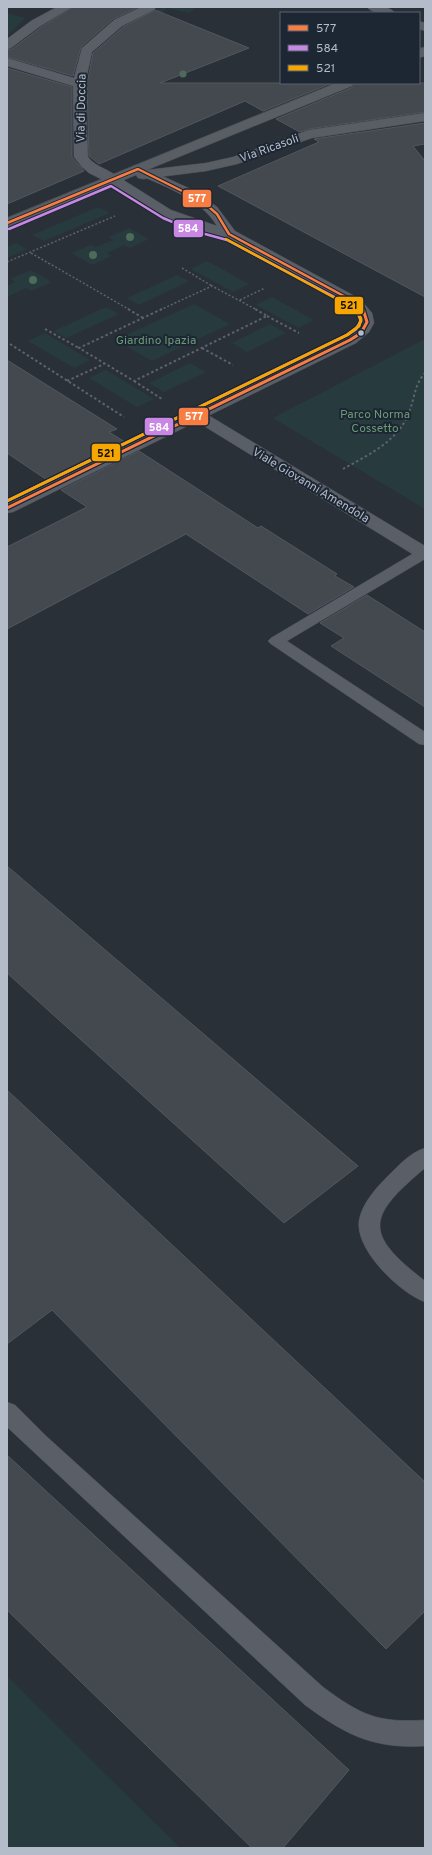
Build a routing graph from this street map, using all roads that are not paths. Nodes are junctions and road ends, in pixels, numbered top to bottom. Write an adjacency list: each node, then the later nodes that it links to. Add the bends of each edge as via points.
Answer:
1 (66, 7): 5 (street, via 35,24)
2 (150, 7): 7 (street, Via di Doccia, via 126,18 90,46 85,55)
3 (373, 7): 4 (street)
4 (386, 12)
5 (7, 45)
6 (7, 62): 7 (street)
7 (79, 84): 11 (street, Via di Doccia, via 81,157 94,170)
8 (345, 84): 10 (main road)
9 (425, 117): 10 (main road, Via Ricasoli, via 309,134 237,160 206,167)
10 (144, 172): 11 (main road, Via Ricasoli); 13 (street, via 202,201 217,214)
11 (112, 179): 12 (main road, Via Ricasoli); 13 (street, Via di Doccia, via 166,213)
12 (7, 223)
13 (229, 234): 14 (street, Via di Doccia, via 353,301 363,309 367,322 361,333 350,340)
14 (197, 415): 15 (street, Via di Doccia); 16 (street, Viale Giovanni Amendola)
15 (7, 508)
16 (424, 554): 17 (lane, via 276,641)
17 (425, 740)
18 (425, 1156): 19 (lane, via 387,1189 371,1216 369,1228 378,1249)
19 (425, 1293)
20 (7, 1412): 21 (lane, via 314,1696 342,1717 365,1728 392,1734)
21 (425, 1733)

